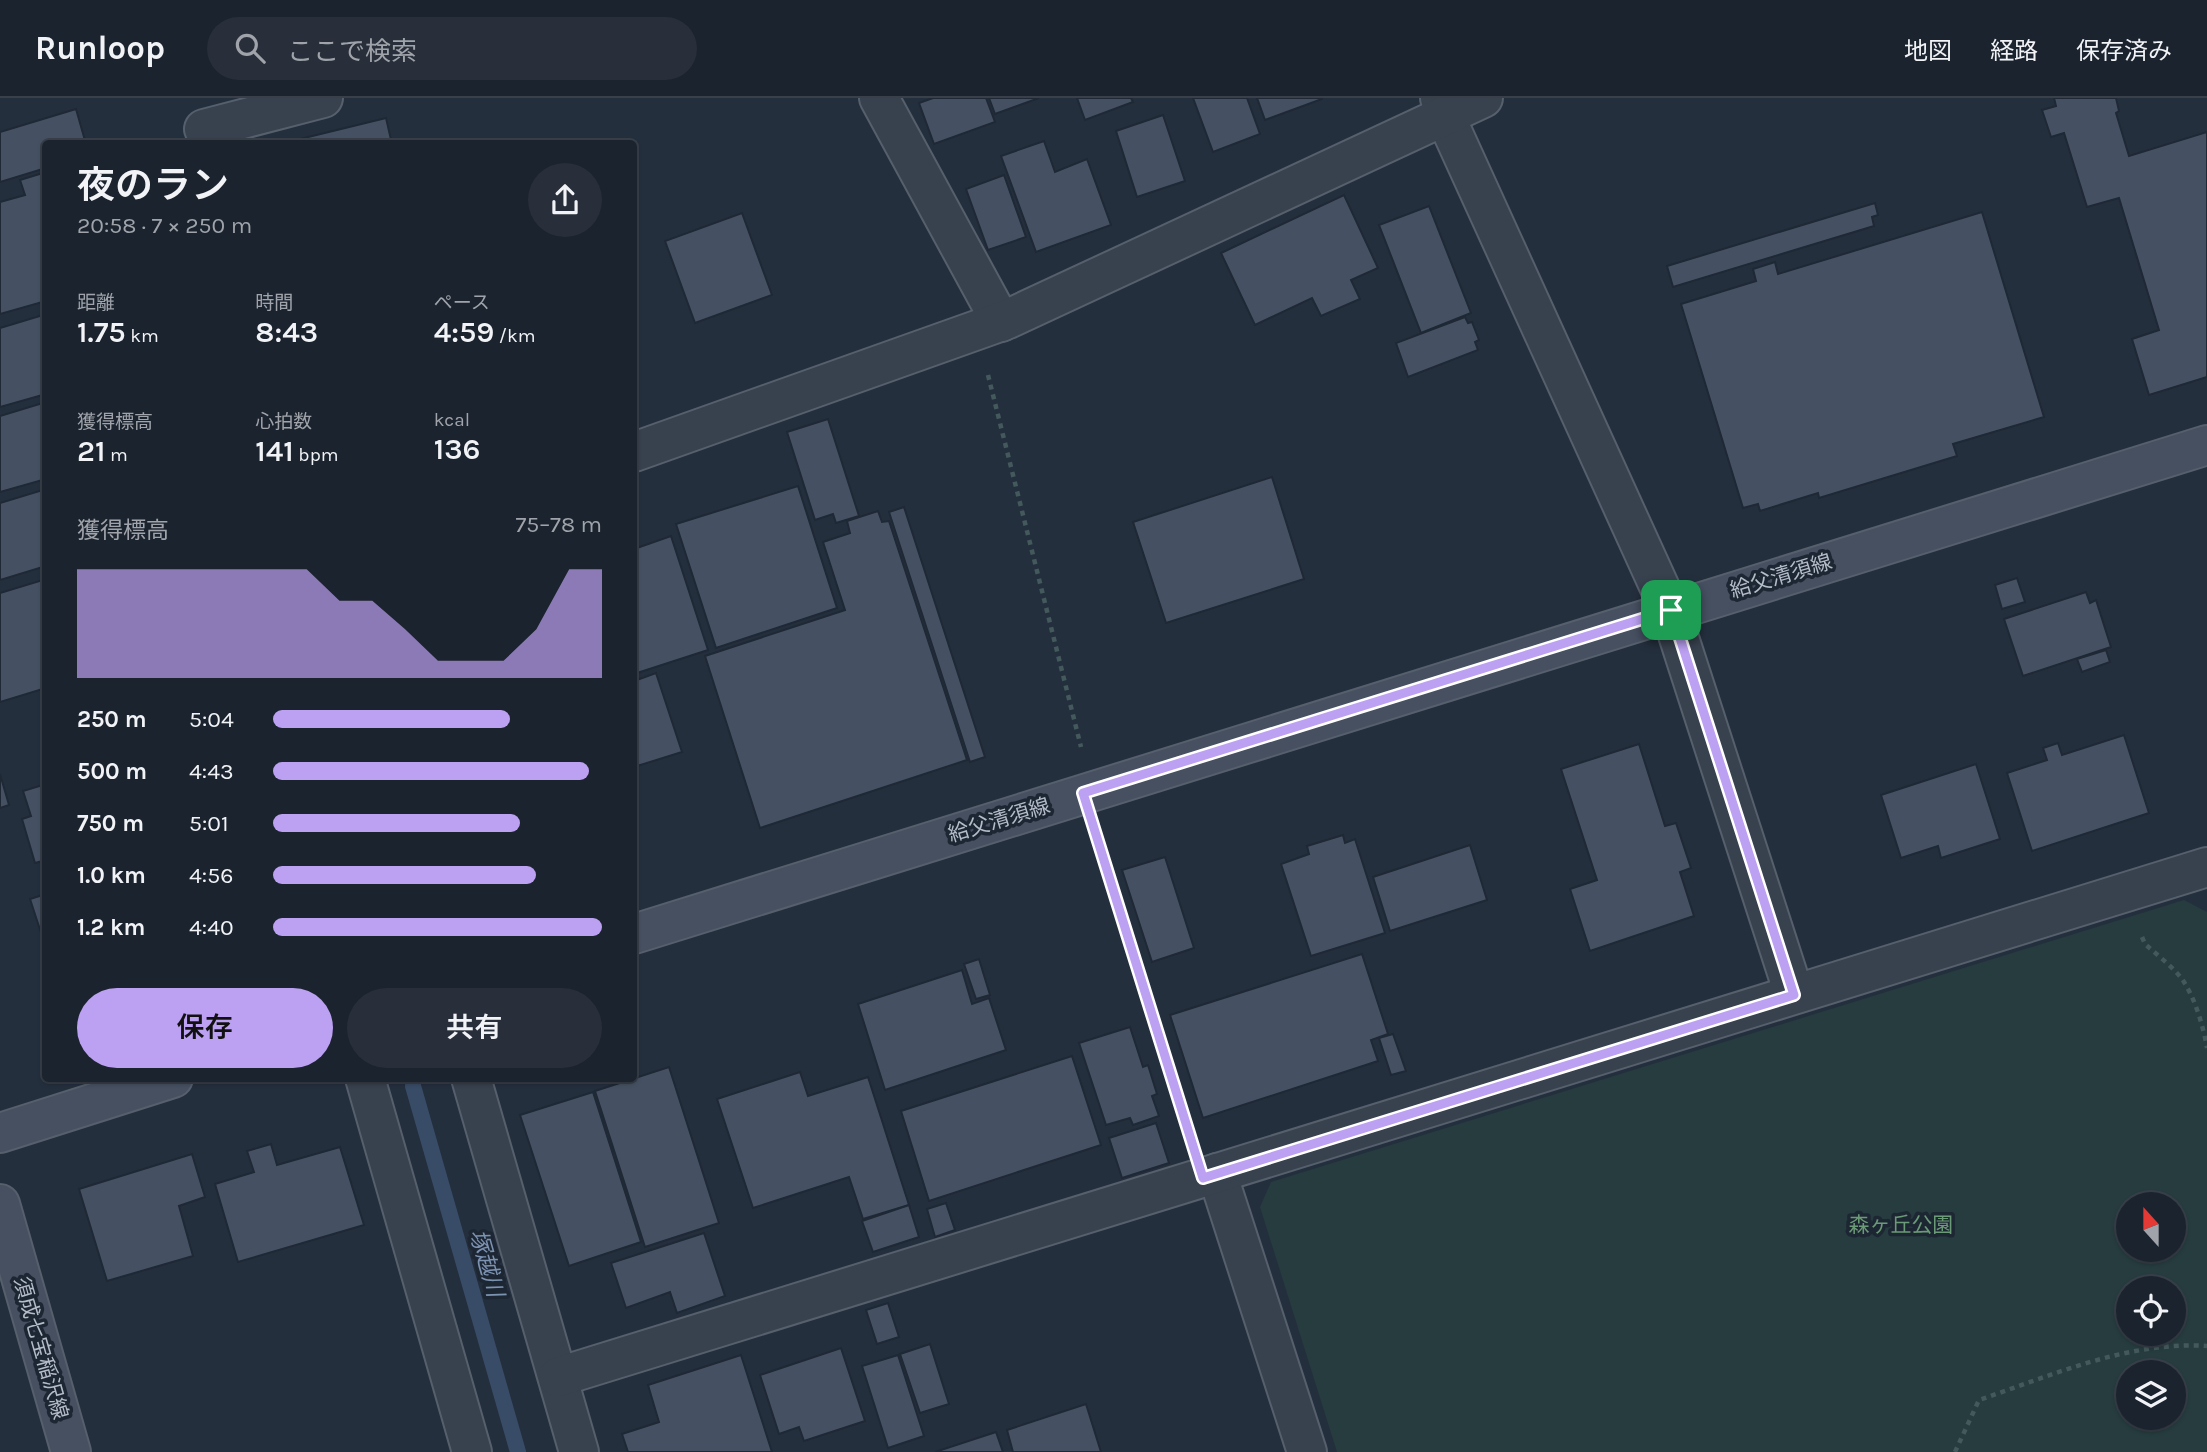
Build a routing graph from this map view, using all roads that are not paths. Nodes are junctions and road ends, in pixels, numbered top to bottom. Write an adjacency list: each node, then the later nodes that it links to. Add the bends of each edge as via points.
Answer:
1 (323, 98): 5 (street)
2 (879, 98): 6 (street)
3 (1483, 98): 4 (street)
4 (1443, 107): 6 (street); 9 (street)
5 (202, 124)
6 (989, 326): 8 (street)
7 (2207, 445): 9 (main road, 給父清須線)
8 (637, 451)
9 (1671, 610): 11 (main road, 給父清須線); 12 (street)
10 (2207, 867): 12 (street)
11 (637, 933)
12 (1794, 995): 17 (street)
13 (160, 1082): 16 (main road)
14 (366, 1082): 21 (street)
15 (472, 1082): 19 (street)
16 (0, 1133)
17 (1210, 1176): 19 (street); 23 (street)
18 (0, 1204): 20 (main road, 須成七宝稲沢線)
19 (558, 1377): 22 (street)
20 (71, 1452)
21 (472, 1452)
22 (579, 1452)
23 (1307, 1452)

